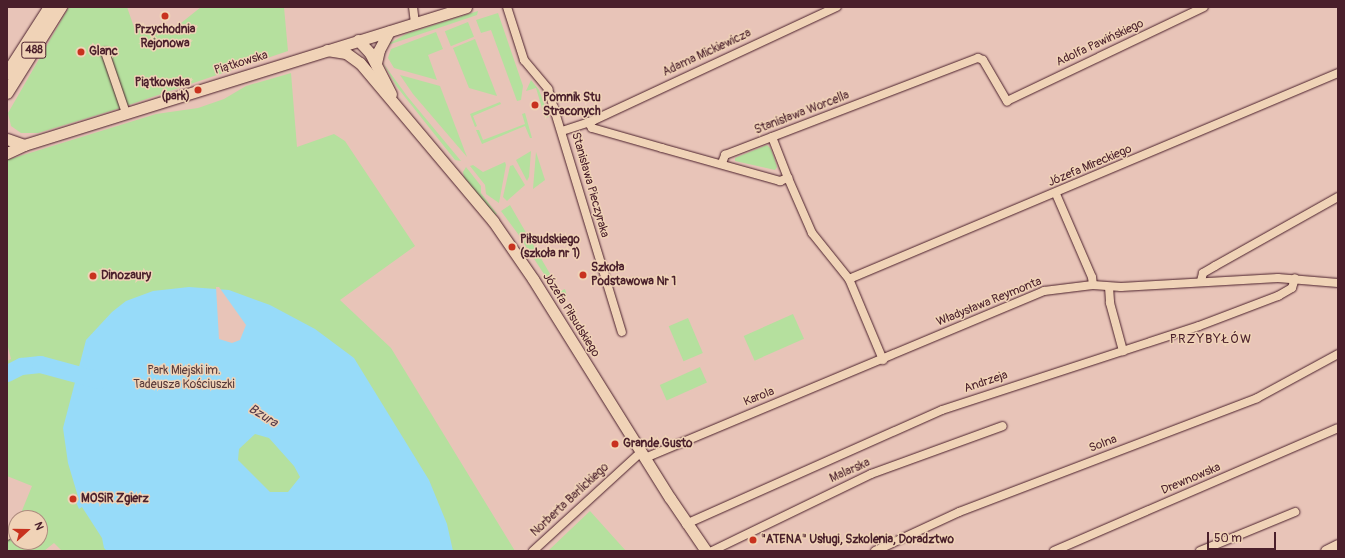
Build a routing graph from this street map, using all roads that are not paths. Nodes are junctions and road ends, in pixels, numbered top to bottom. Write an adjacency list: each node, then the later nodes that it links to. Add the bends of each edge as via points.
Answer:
1 (50, 7): 16 (main road, 488)
2 (61, 7): 17 (main road, 488)
3 (413, 7): 8 (street)
4 (466, 7): 8 (street, Piątkowska)
5 (507, 7): 22 (street, Stanisława Pieczyraka, via 524,60 546,84)
6 (837, 7): 21 (street, Adama Mickiewicza)
7 (1204, 7): 18 (street, Adolfa Pawińskiego)
8 (415, 23): 9 (street, Piątkowska)
9 (389, 31): 10 (street, Piątkowska); 14 (street, via 379,50)
10 (358, 40): 11 (street, Piątkowska); 13 (street, via 357,53); 14 (street, Józefa Piłsudskiego)
11 (327, 50): 13 (street, Józefa Piłsudskiego, via 346,54); 20 (street, Piątkowska)
12 (105, 52): 20 (street)
13 (360, 63): 19 (street, Józefa Piłsudskiego)
14 (376, 63): 19 (street, Józefa Piłsudskiego)
15 (1338, 73): 29 (street, Józefa Mireckiego)
16 (7, 74)
17 (7, 93)
18 (1006, 101): 23 (street, Stanisława Worcella, via 983,60 978,58)
19 (398, 105): 43 (street, Józefa Piłsudskiego, via 512,247)
20 (126, 113): 25 (street, Piątkowska)
21 (588, 122): 22 (street, Adama Mickiewicza); 27 (street, via 592,128)
22 (562, 130): 37 (street, Stanisława Pieczyraka)
23 (772, 137): 27 (street, Stanisława Worcella, via 725,155); 28 (street)
24 (8, 138): 25 (street)
25 (24, 145): 26 (street, Piątkowska)
26 (7, 153)
27 (722, 163): 28 (street, via 780,181)
28 (788, 178): 32 (street, via 812,233)
29 (1056, 194): 32 (street, Józefa Mireckiego); 35 (street, via 1092,277)
30 (1338, 197): 33 (street, via 1203,273)
31 (1295, 278): 33 (street, Władysława Reymonta); 34 (street, Władysława Reymonta); 38 (street, Andrzeja, via 1292,288 1278,296)
32 (849, 279): 40 (street)
33 (1201, 281): 36 (street, Władysława Reymonta)
34 (1338, 283)
35 (1093, 285): 36 (street, Władysława Reymonta); 40 (street, Władysława Reymonta, via 1033,294)
36 (1109, 287): 38 (street, via 1110,303)
37 (622, 332)
38 (1123, 351): 45 (street, Andrzeja, via 942,410)
39 (1338, 354): 50 (street, Solna, via 1257,398 959,512)
40 (883, 360): 43 (street, Karola)
41 (1003, 426): 49 (street, Malarska, via 871,474)
42 (1338, 428): 51 (street, Drewnowska)
43 (643, 455): 45 (street, Józefa Piłsudskiego); 47 (street, Norberta Barlickiego)
44 (1295, 512): 52 (street)
45 (686, 524): 48 (street, Józefa Piłsudskiego)
46 (1338, 545): 53 (street)
47 (534, 551)
48 (706, 551)
49 (712, 551)
50 (875, 551)
51 (1054, 551)
52 (1200, 551)
53 (1326, 551)

